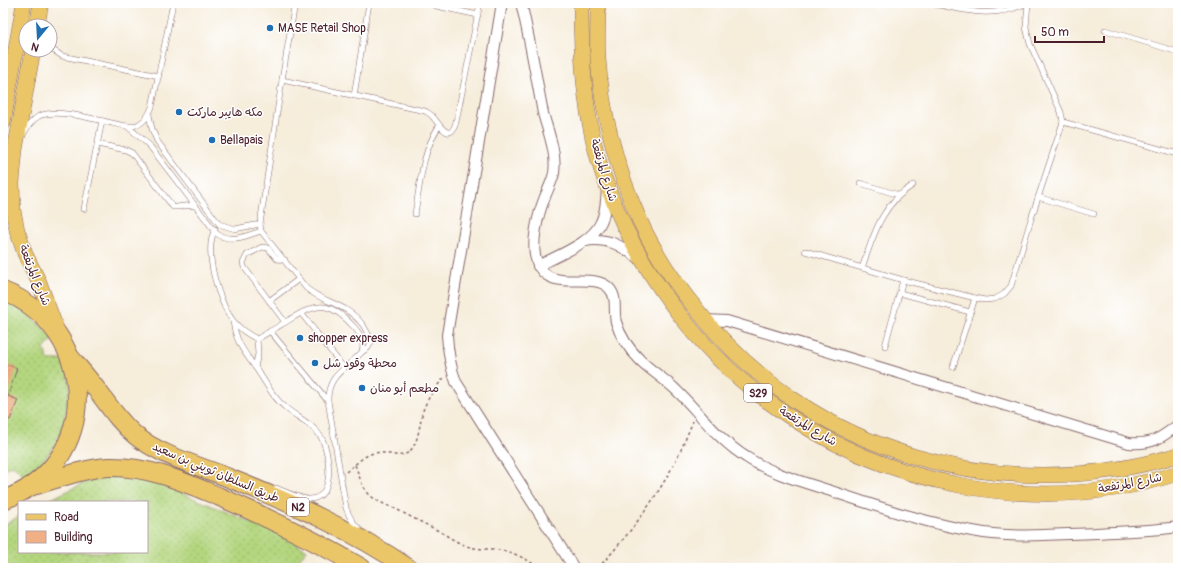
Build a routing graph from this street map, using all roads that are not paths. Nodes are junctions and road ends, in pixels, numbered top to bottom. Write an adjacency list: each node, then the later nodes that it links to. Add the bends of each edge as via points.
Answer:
1 (24, 3): 26 (main road)
2 (40, 3): 15 (main road)
3 (173, 3): 20 (lane)
4 (295, 3): 21 (lane)
5 (369, 3): 22 (lane)
6 (433, 3): 14 (lane, via 436,6)
7 (480, 3): 14 (lane)
8 (502, 3): 89 (street, via 447,334 448,350 456,382)
9 (521, 3): 51 (street, via 554,159 554,175 542,205 537,227 535,254)
10 (581, 3): 34 (main road, شارع المرتفعة / S29, via 581,47 588,107 593,137)
11 (598, 3): 61 (main road, شارع المرتفعة / S29, via 598,60 609,128 620,169 651,242)
12 (929, 3): 13 (lane, via 983,13 1006,11)
13 (1027, 3): 25 (lane, via 1026,27 1030,44 1061,112)
14 (478, 15): 28 (lane, via 455,125 447,132)
15 (38, 18)
16 (1105, 30): 17 (lane)
17 (1178, 52)
18 (58, 53): 20 (lane)
19 (32, 58): 30 (main road, شارع المرتفعة)
20 (159, 76): 23 (lane)
21 (282, 80): 22 (lane); 44 (lane)
22 (354, 96): 28 (lane, via 425,111)
23 (149, 115): 27 (lane, via 136,125); 43 (lane, via 157,141)
24 (102, 121): 27 (lane); 29 (lane); 30 (lane, via 47,113 33,121)
25 (1063, 122): 31 (lane); 37 (lane)
26 (3, 123)
27 (127, 126): 35 (lane, via 149,145)
28 (439, 126): 41 (lane, via 427,149)
29 (97, 144): 38 (lane, via 132,153 171,205 176,208); 40 (lane)
30 (15, 150): 65 (main road, شارع المرتفعة, via 12,210 25,254)
31 (1178, 154)
32 (860, 184): 36 (lane)
33 (913, 185): 36 (lane)
34 (607, 186): 47 (street, via 601,223); 50 (main road, شارع المرتفعة / S29)
35 (187, 194): 38 (lane, via 186,200); 39 (lane)
36 (900, 194): 52 (lane, via 880,220)
37 (1038, 197): 42 (lane); 57 (lane, via 1011,286 995,299)
38 (180, 206): 39 (lane)
39 (195, 206): 45 (lane)
40 (84, 209)
41 (415, 214)
42 (1094, 214)
43 (219, 224): 44 (lane, via 235,229); 45 (lane)
44 (260, 224): 46 (lane)
45 (214, 231): 46 (lane, via 222,237 234,239); 62 (lane, via 211,246 212,268)
46 (261, 231): 49 (lane)
47 (585, 241): 50 (street, via 609,241); 51 (street)
48 (804, 250): 52 (lane)
49 (285, 260): 53 (lane); 58 (lane, via 277,259 268,248 262,246 244,259 244,267)
50 (642, 260): 77 (main road, شارع المرتفعة / S29, via 692,331 739,379 793,419 834,442 883,464 947,483 980,489 1039,493 1112,488)
51 (538, 266): 82 (street, via 554,279 599,282 610,288 615,298 616,322 628,346 734,449 765,467 852,498 936,523 985,533 1019,536)
52 (862, 268): 54 (lane)
53 (299, 279): 58 (lane); 68 (lane, via 311,292 344,308 361,322 371,342)
54 (903, 280): 56 (lane); 57 (lane)
55 (3, 291): 65 (highway, N2, via 44,316)
56 (900, 293): 59 (lane); 67 (lane)
57 (975, 298): 59 (lane)
58 (270, 301): 63 (lane)
59 (970, 312): 70 (lane)
60 (301, 313): 63 (lane); 68 (lane, via 316,306 335,311 349,321 360,334 364,346); 72 (lane)
61 (704, 320): 74 (street, via 727,321 1129,443 1152,442); 75 (main road, شارع المرتفعة / S29, via 770,384 810,411 887,448 921,458 988,473 1058,476 1130,467)
62 (233, 322): 66 (lane); 71 (lane, via 240,346)
63 (285, 322): 64 (lane)
64 (270, 332): 66 (lane); 73 (lane)
65 (58, 334): 69 (highway, N2)
66 (257, 339): 71 (lane, via 258,354)
67 (885, 346)
68 (362, 352): 72 (lane)
69 (70, 356): 76 (highway, طريق السلطان ثويني بن سعيد / N2, via 115,416 131,432 159,451); 79 (highway, N2, via 77,394 71,432 53,465)
70 (954, 366)
71 (255, 367): 80 (lane, via 273,396 320,436 329,459 326,486 323,493 316,498 308,500)
72 (344, 368): 73 (lane, via 332,380)
73 (328, 401): 83 (lane, via 349,517)
74 (1178, 424)
75 (1178, 455)
76 (202, 467): 78 (lane); 86 (highway, طريق السلطان ثويني بن سعيد / N2, via 336,525)
77 (1178, 473)
78 (236, 475)
79 (29, 487): 81 (highway, N2); 87 (highway, طريق السلطان ثويني بن سعيد / N2, via 76,473 108,467 155,472 274,521)
80 (274, 487)
81 (4, 501)
82 (1178, 527)
83 (362, 531)
84 (388, 548): 85 (lane)
85 (394, 552)
86 (408, 564): 88 (lane)
87 (362, 568)
88 (420, 568)
89 (574, 568)

